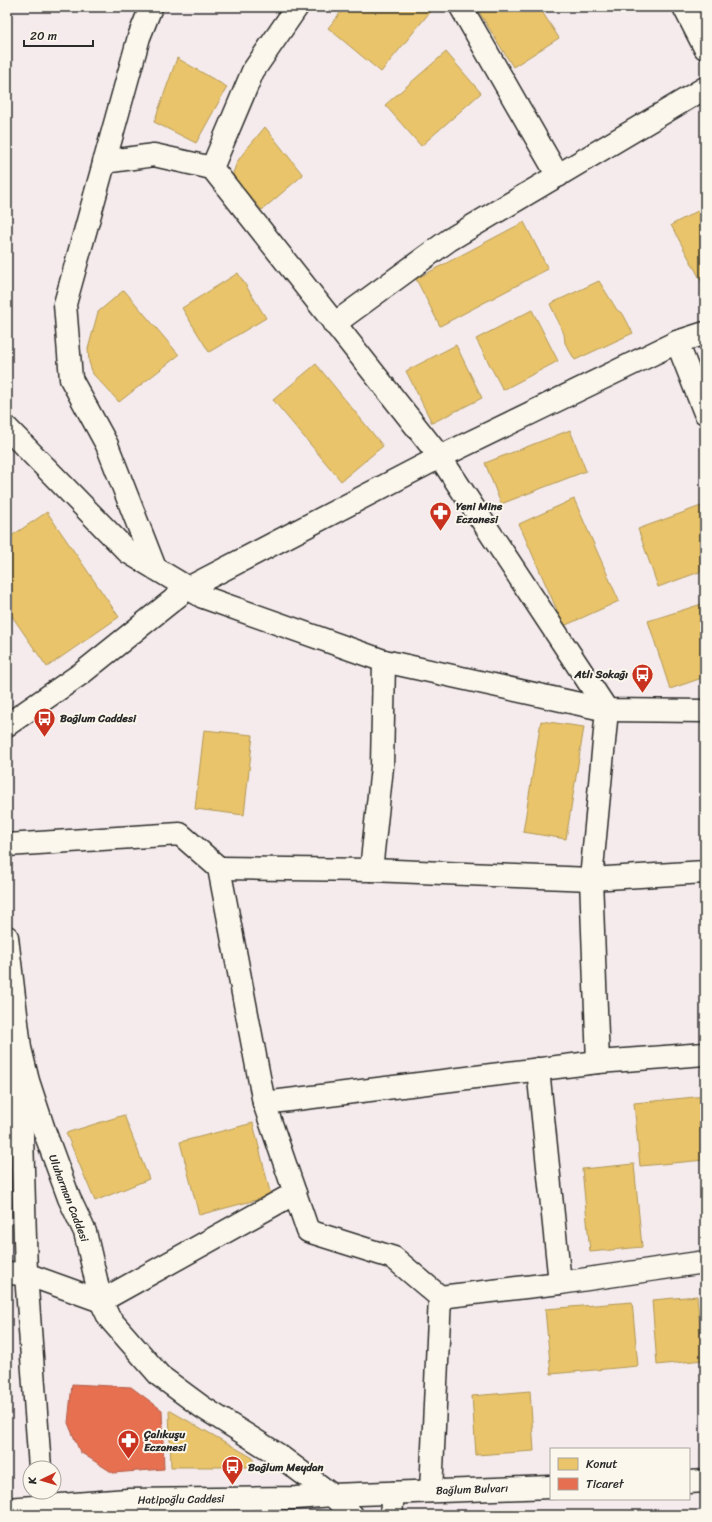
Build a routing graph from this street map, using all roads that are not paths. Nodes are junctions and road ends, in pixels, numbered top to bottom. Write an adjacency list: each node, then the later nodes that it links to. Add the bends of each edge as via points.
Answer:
1 (151, 7): 7 (street, via 139,37)
2 (297, 7): 8 (street, via 253,71)
3 (461, 7): 9 (street)
4 (684, 7): 5 (street)
5 (705, 48)
6 (705, 88): 9 (street)
7 (104, 162): 8 (street, via 154,155); 16 (street, via 64,304 71,379 107,445)
8 (212, 168): 10 (street)
9 (558, 176): 10 (street, via 449,240)
10 (334, 324): 15 (street)
11 (705, 333): 12 (street)
12 (677, 342): 13 (street); 15 (street)
13 (705, 413)
14 (7, 428): 16 (street, via 128,552)
15 (440, 457): 17 (street); 19 (street)
16 (155, 568): 17 (street)
17 (188, 588): 18 (street, via 203,597); 21 (street, via 82,673)
18 (384, 661): 19 (street); 24 (street, via 382,767)
19 (606, 710): 20 (street); 26 (street)
20 (705, 711)
21 (7, 725)
22 (7, 845): 23 (street, via 180,834)
23 (218, 868): 24 (street); 32 (street)
24 (371, 870): 26 (street)
25 (705, 872): 26 (street)
26 (591, 879): 30 (street)
27 (7, 937): 28 (street, Uluharman Caddesi)
28 (20, 1048): 35 (street); 38 (street, Uluharman Caddesi, via 28,1081 68,1198 85,1232)
29 (705, 1054): 30 (street)
30 (598, 1062): 31 (street)
31 (538, 1069): 32 (street); 36 (street)
32 (264, 1103): 33 (street)
33 (295, 1193): 37 (street, via 308,1231 394,1258); 38 (street)
34 (705, 1262): 36 (street)
35 (16, 1273): 38 (street); 39 (street)
36 (560, 1283): 37 (street)
37 (440, 1297): 43 (street)
38 (101, 1301): 45 (street, Uluharman Caddesi, via 109,1318 160,1376 202,1407 277,1454)
39 (39, 1460)
40 (705, 1481): 41 (street)
41 (690, 1482)
42 (550, 1487): 43 (street, Bağlum Bulvarı)
43 (430, 1491): 44 (street, Bağlum Bulvarı)
44 (393, 1493): 45 (street, Bağlum Bulvarı); 51 (street)
45 (332, 1495): 46 (street, Hatipoğlu Caddesi, via 296,1498); 50 (street, Uluharman Caddesi)
46 (128, 1500): 47 (street, Hatipoğlu Caddesi); 49 (street)
47 (44, 1504): 48 (street, Hatipoğlu Caddesi)
48 (7, 1509)
49 (112, 1515)
50 (352, 1515)
51 (391, 1515)

